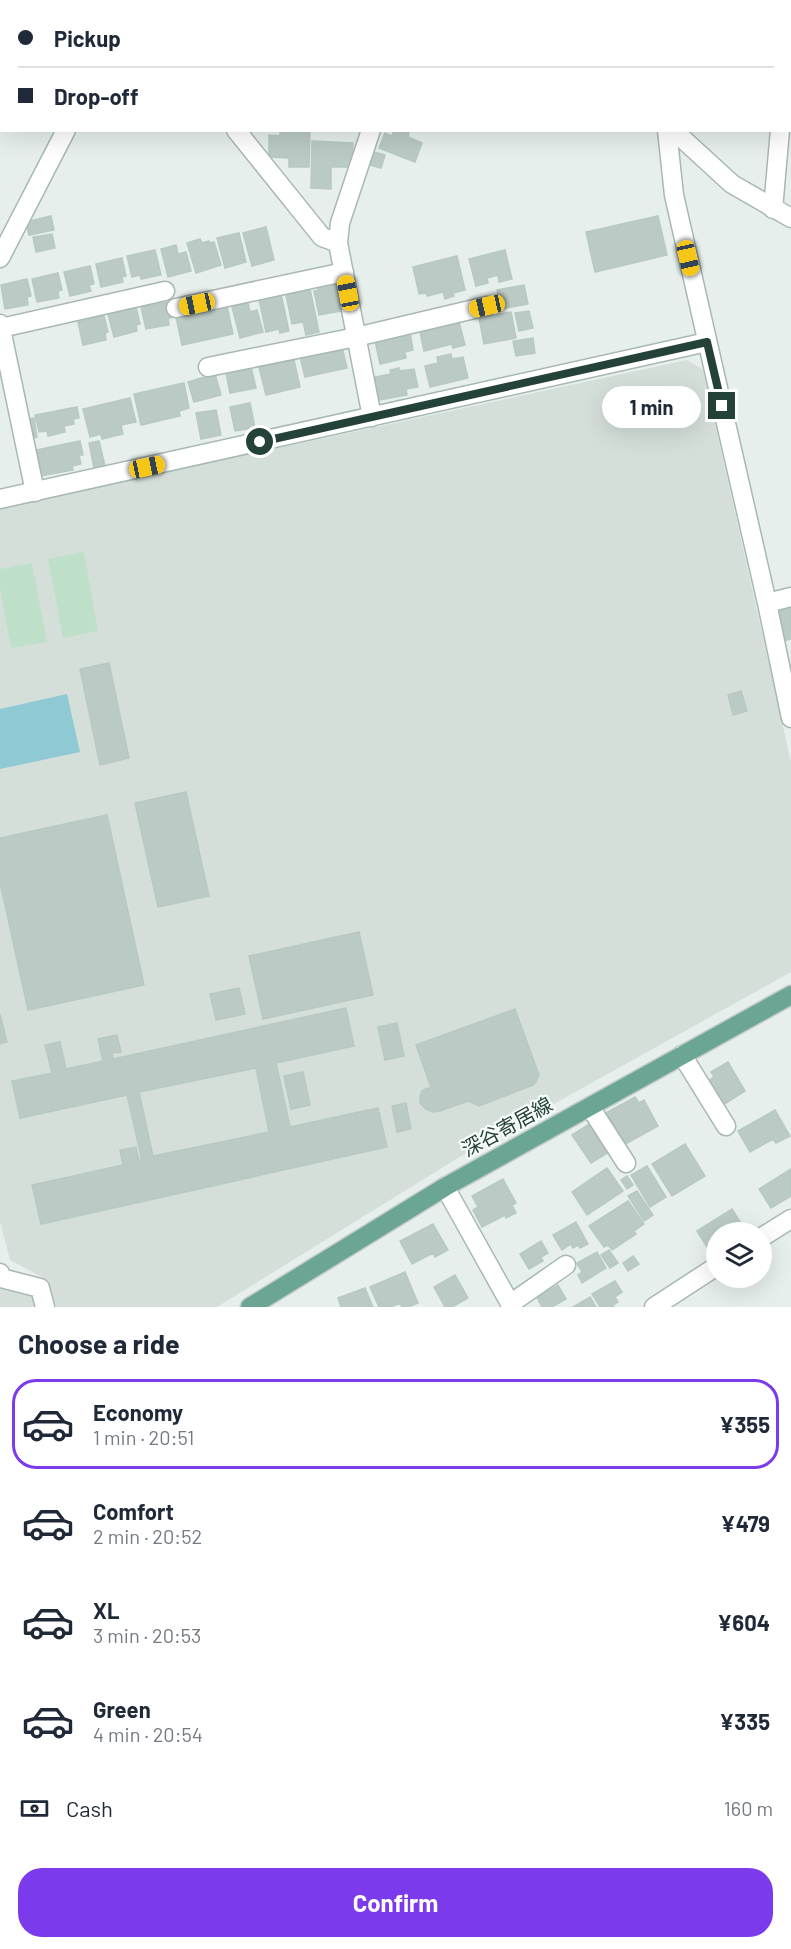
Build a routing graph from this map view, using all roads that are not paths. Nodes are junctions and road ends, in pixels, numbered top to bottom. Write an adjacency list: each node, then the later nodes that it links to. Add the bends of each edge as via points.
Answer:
1 (65, 132): 10 (street)
2 (238, 132): 9 (street, via 322,237)
3 (370, 132): 9 (street, via 340,223)
4 (667, 132): 17 (street, via 674,195)
5 (676, 132): 7 (street, via 732,184)
6 (780, 132): 7 (street)
7 (773, 209): 8 (street)
8 (791, 218)
9 (338, 243): 11 (street)
10 (0, 258)
11 (344, 272): 14 (street); 16 (street)
12 (165, 291): 15 (street)
13 (487, 306): 16 (street)
14 (176, 308)
15 (0, 326): 20 (street)
16 (356, 337): 18 (street); 19 (street)
17 (707, 342): 19 (street); 23 (street)
18 (208, 367)
19 (372, 417): 20 (street)
20 (35, 492): 21 (street)
21 (0, 499)
22 (791, 597): 23 (street)
23 (767, 603): 24 (street)
24 (790, 705)
25 (791, 994): 26 (main road, 深谷寄居線)
26 (682, 1055): 27 (main road, 深谷寄居線); 28 (street)
27 (590, 1107): 29 (street); 30 (main road, 深谷寄居線)
28 (726, 1126)
29 (626, 1163)
30 (445, 1187): 36 (street); 38 (main road, 深谷寄居線)
31 (790, 1222): 32 (street)
32 (772, 1232)
33 (566, 1265): 36 (street)
34 (0, 1273): 37 (street, via 1,1278 40,1288)
35 (706, 1273): 39 (street)
36 (511, 1305)
37 (45, 1307)
38 (250, 1307)
39 (654, 1307)

